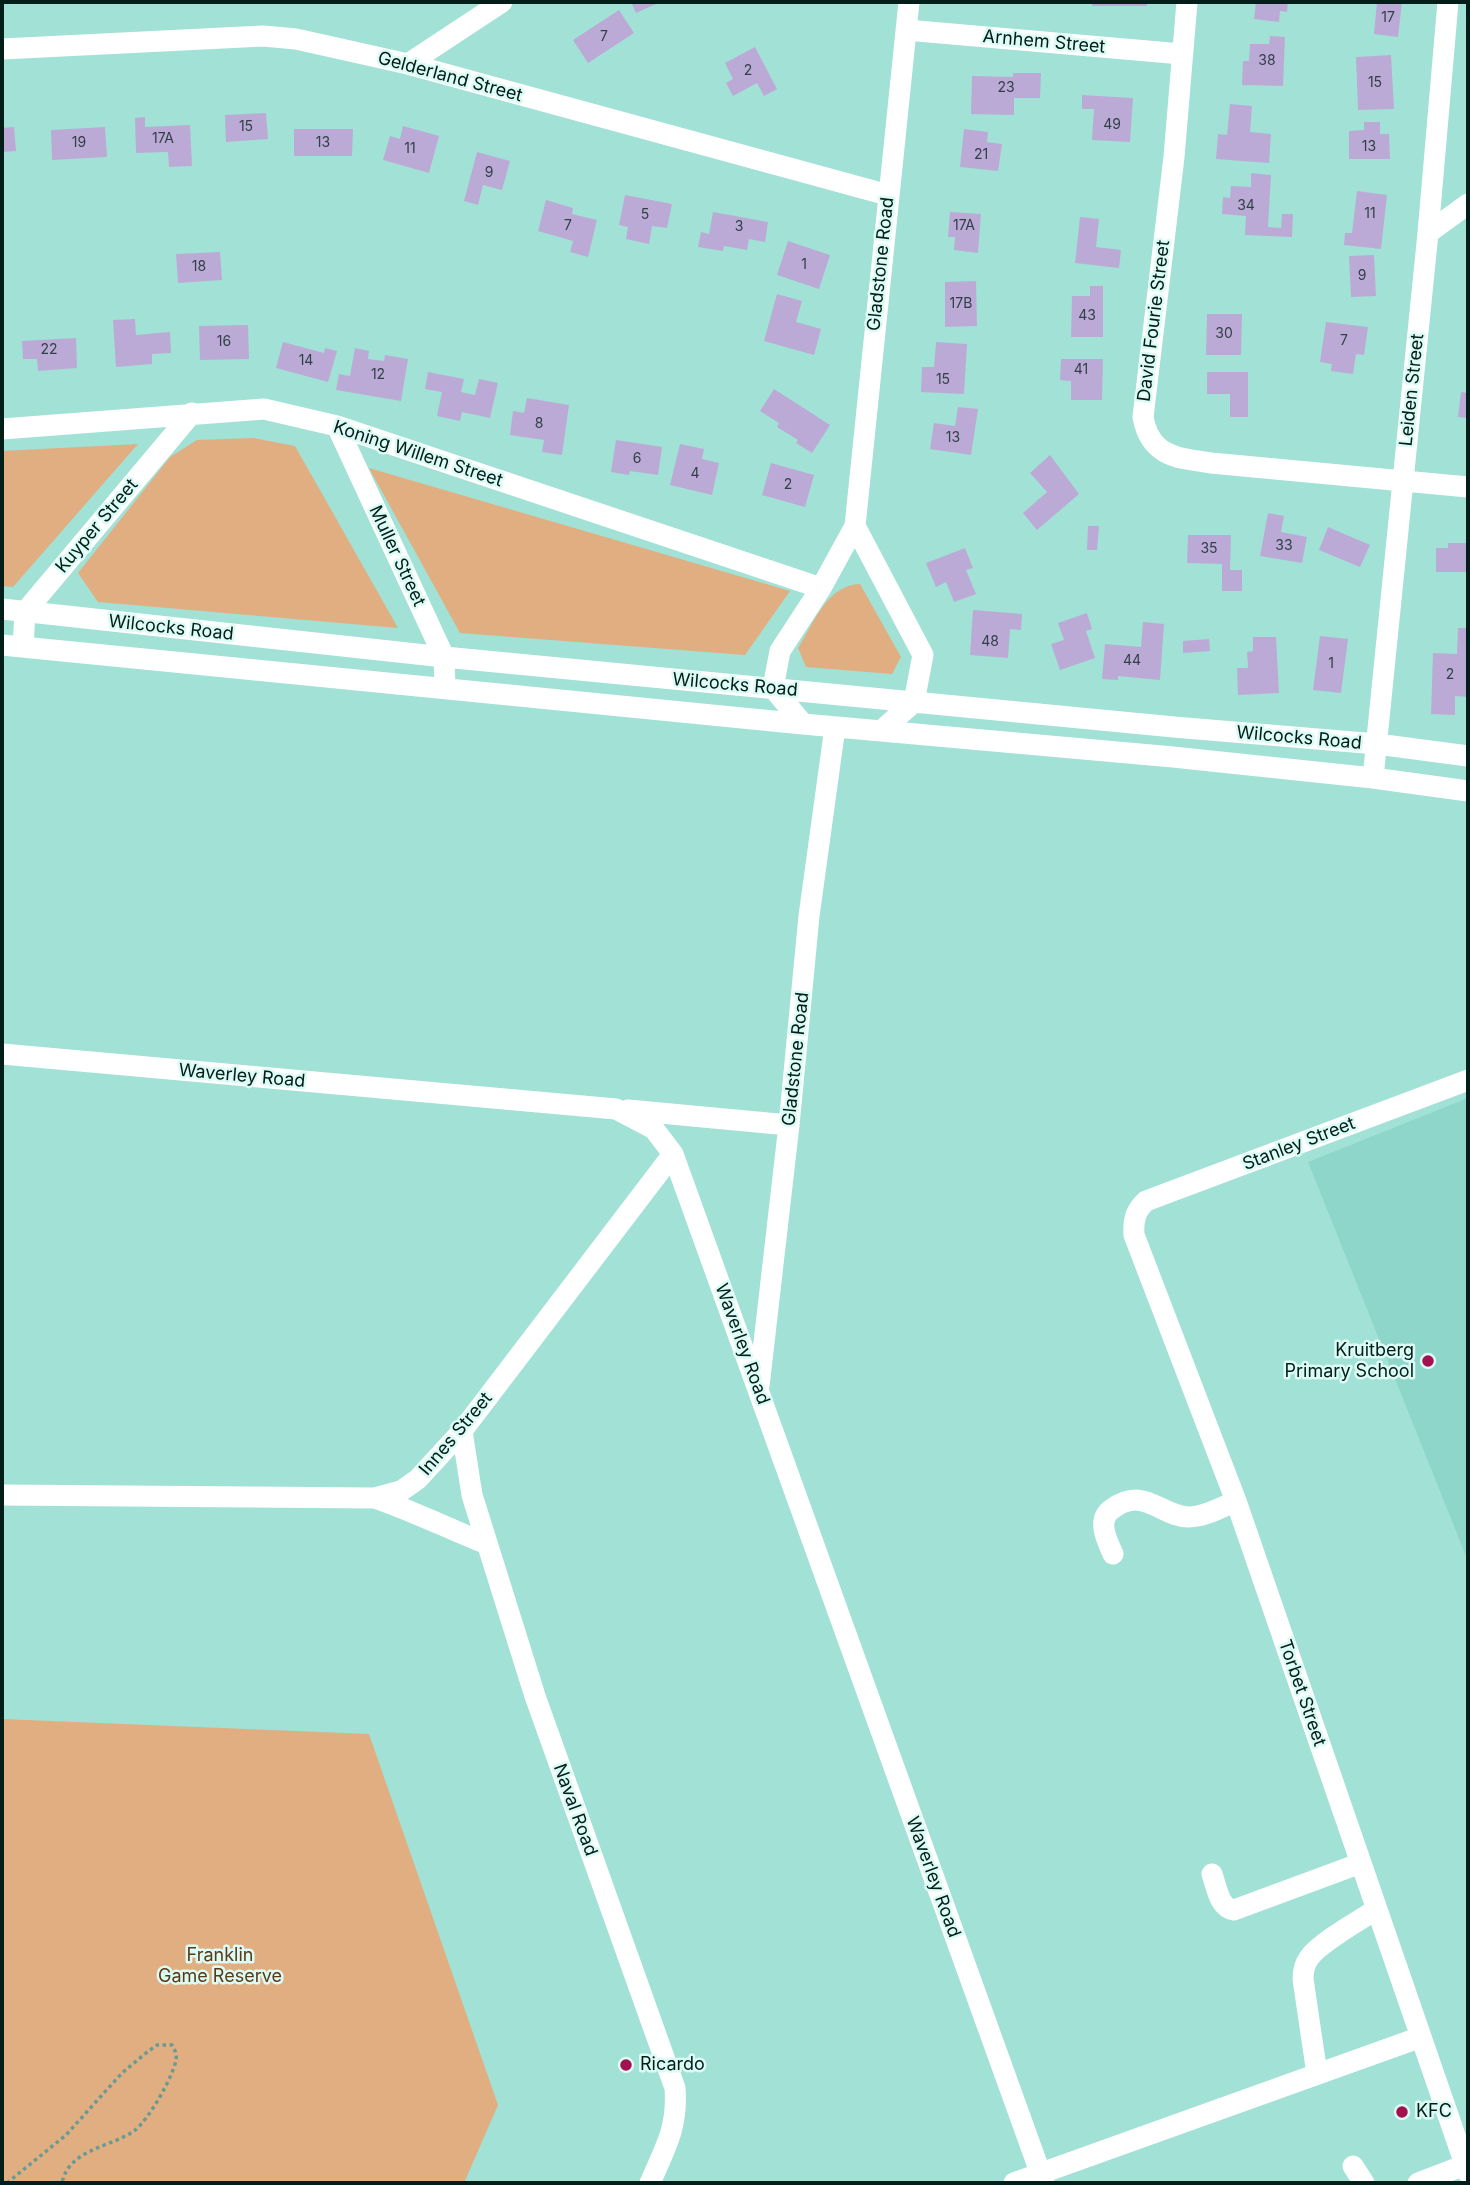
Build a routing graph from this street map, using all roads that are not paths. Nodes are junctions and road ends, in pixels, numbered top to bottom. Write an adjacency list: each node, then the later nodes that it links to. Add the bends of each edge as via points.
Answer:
1 (502, 2): 8 (street)
2 (909, 2): 5 (street, Gladstone Road)
3 (1187, 2): 7 (street, David Fourie Street)
4 (1448, 2): 11 (street, Leiden Street)
5 (906, 30): 7 (street, Arnhem Street); 9 (street, Gladstone Road)
6 (2, 49): 8 (street, Gelderland Street, via 263,36)
7 (1182, 54): 15 (street, David Fourie Street, via 1143,417 1153,445 1182,459)
8 (408, 64): 9 (street, Gelderland Street)
9 (888, 195): 17 (street, Gladstone Road)
10 (1468, 204): 11 (street)
11 (1428, 233): 15 (street, Leiden Street)
12 (192, 413): 13 (street, Koning Willem Street, via 264,409); 14 (street, Koning Willem Street); 20 (street, Kuyper Street)
13 (337, 426): 18 (street, Koning Willem Street); 22 (street, Muller Street)
14 (2, 429)
15 (1402, 482): 16 (street, David Fourie Street); 30 (street, Leiden Street)
16 (1468, 487)
17 (855, 526): 18 (street, Gladstone Road); 25 (street, via 923,655)
18 (821, 588): 24 (street, Gladstone Road, via 780,651)
19 (2, 610): 20 (street, Wilcocks Road)
20 (25, 612): 21 (street); 22 (street, Wilcocks Road)
21 (12, 646): 23 (street, Wilcocks Road)
22 (444, 657): 23 (street, Muller Street); 24 (street, Wilcocks Road)
23 (444, 688): 26 (street, Wilcocks Road)
24 (773, 688): 25 (street, Wilcocks Road); 26 (street)
25 (914, 702): 28 (street, Wilcocks Road); 29 (street)
26 (803, 724): 27 (street, Wilcocks Road)
27 (835, 727): 29 (street, Wilcocks Road); 38 (street, Gladstone Road)
28 (1174, 727): 30 (street, Wilcocks Road); 32 (street)
29 (881, 731): 32 (street, Wilcocks Road)
30 (1377, 744): 31 (street, Wilcocks Road); 33 (street, Leiden Street)
31 (1468, 756)
32 (1173, 757): 33 (street, Wilcocks Road)
33 (1373, 778): 34 (street, Wilcocks Road)
34 (1468, 791)
35 (2, 1054): 37 (street, Waverley Road)
36 (1468, 1080): 40 (street, Stanley Street, via 1146,1201)
37 (616, 1109): 38 (street); 39 (street, Waverley Road, via 654,1129)
38 (789, 1125): 41 (street, Gladstone Road)
39 (673, 1154): 41 (street, Waverley Road); 42 (street, Innes Street)
40 (1135, 1215): 45 (street, Torbet Street, via 1134,1236)
41 (759, 1391): 54 (street, Waverley Road)
42 (462, 1431): 44 (street, Innes Street, via 418,1479); 46 (street, Naval Road, via 472,1495)
43 (2, 1494): 44 (street, Innes Street)
44 (374, 1498): 46 (street)
45 (1236, 1501): 47 (street, via 1189,1517 1143,1501 1116,1506 1104,1521); 48 (street, Torbet Street)
46 (487, 1544): 55 (street, Naval Road, via 535,1696 675,2088 673,2130)
47 (1113, 1554)
48 (1361, 1863): 49 (street, via 1234,1910 1223,1904); 50 (street, Torbet Street)
49 (1212, 1874)
50 (1377, 1909): 51 (street, Torbet Street); 52 (street, via 1316,1951 1304,1969)
51 (1421, 2036): 52 (street); 53 (street, Torbet Street)
52 (1317, 2074): 54 (street)
53 (1467, 2169): 57 (street)
54 (1042, 2178): 56 (street)
55 (650, 2183)
56 (1014, 2183)
57 (1418, 2183)

